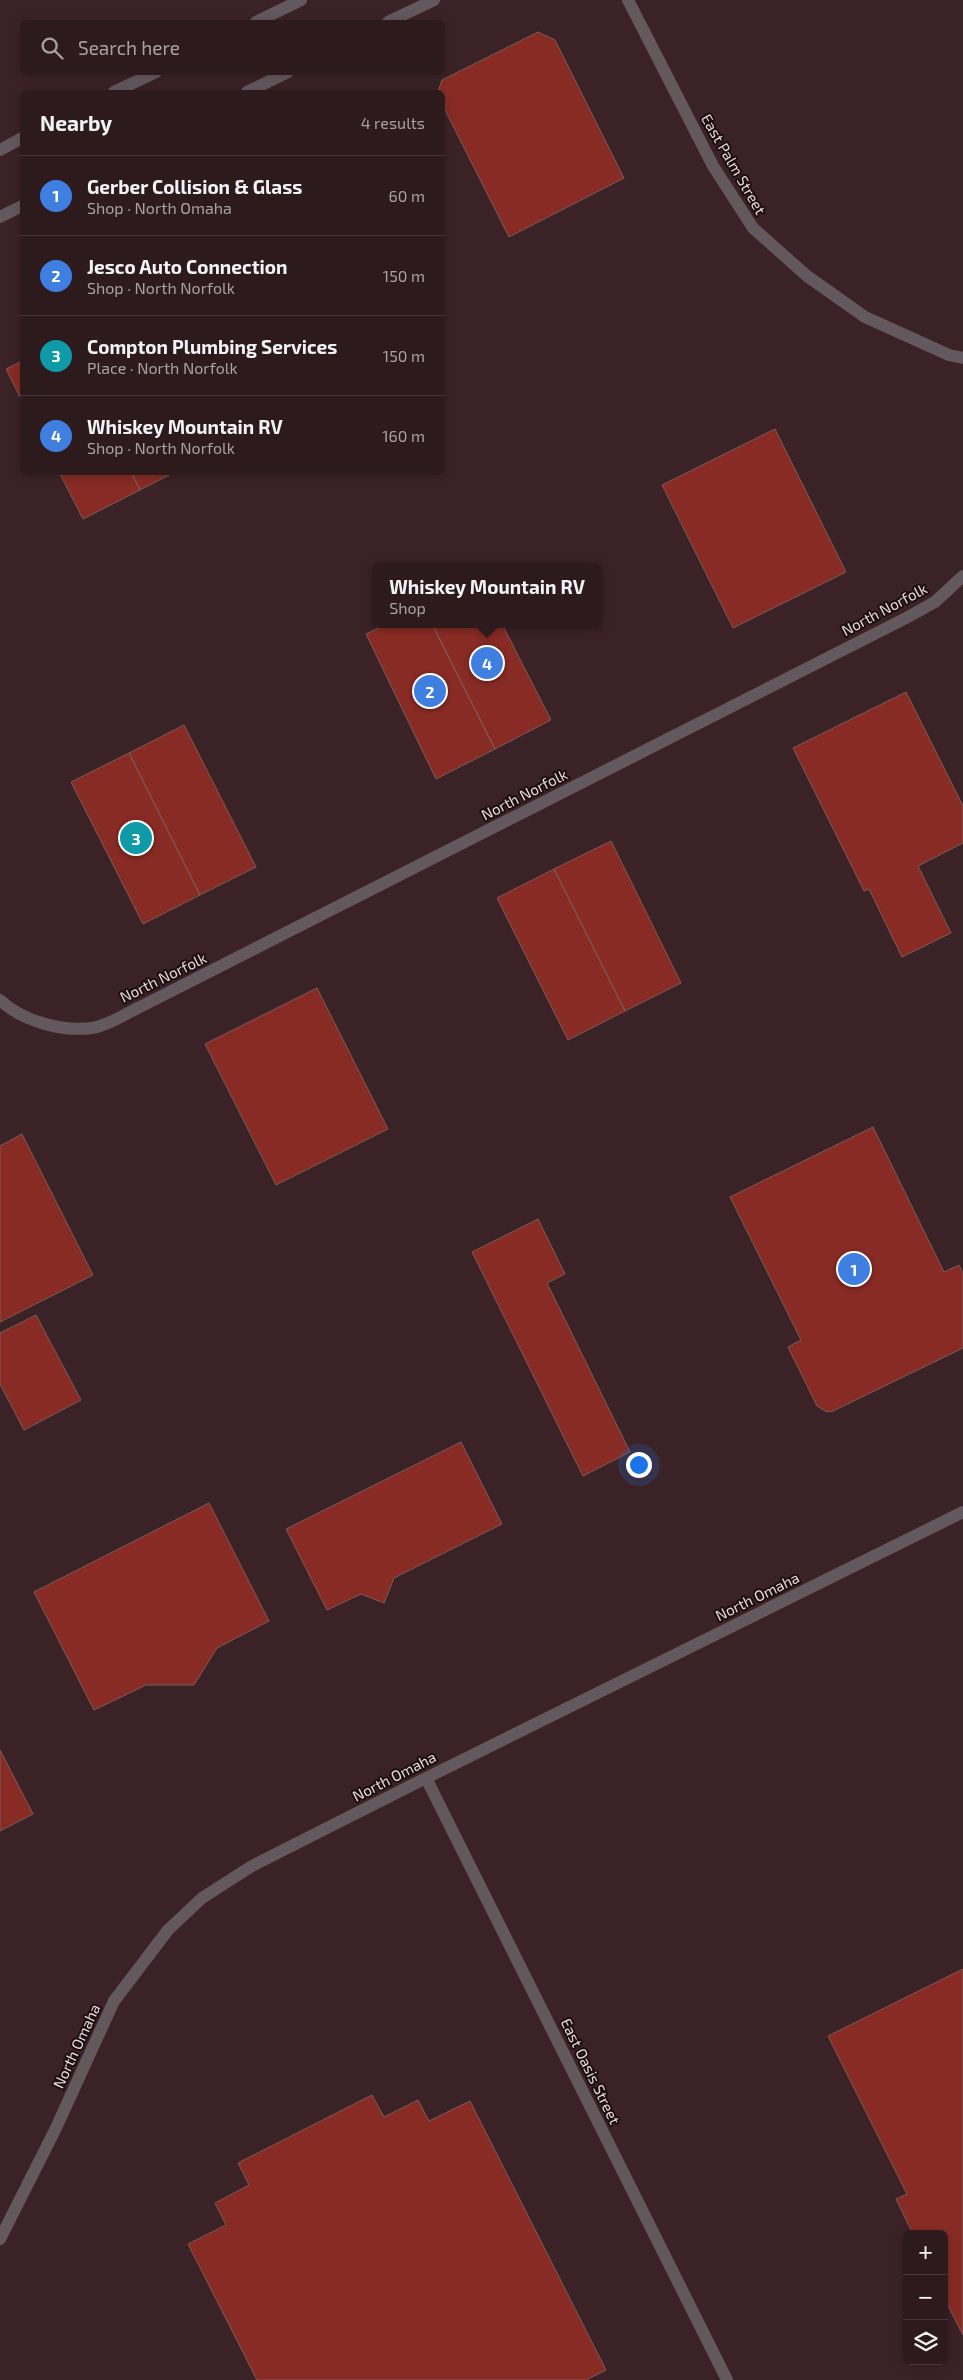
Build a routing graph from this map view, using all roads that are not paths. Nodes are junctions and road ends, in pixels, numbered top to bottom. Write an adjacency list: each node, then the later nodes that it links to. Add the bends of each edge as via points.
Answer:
1 (301, 0): 4 (street)
2 (434, 0): 5 (street)
3 (628, 0): 14 (street, East Palm Street, via 713,166 752,228 807,276 865,317 949,355)
4 (260, 20)
5 (392, 20)
6 (150, 75): 8 (street)
7 (282, 75): 9 (street)
8 (118, 90)
9 (251, 90)
10 (20, 139): 11 (street)
11 (0, 150)
12 (20, 207): 13 (street)
13 (0, 217)
14 (963, 358)
15 (963, 576): 16 (street, North Norfolk, via 935,602 906,618 93,1028 57,1027 23,1015)
16 (0, 1000)
17 (963, 1512): 18 (street, North Omaha)
18 (426, 1778): 19 (street, North Omaha, via 252,1866 202,1898 168,1930 114,2001 56,2128); 20 (street, East Oasis Street)
19 (0, 2239)
20 (727, 2380)

